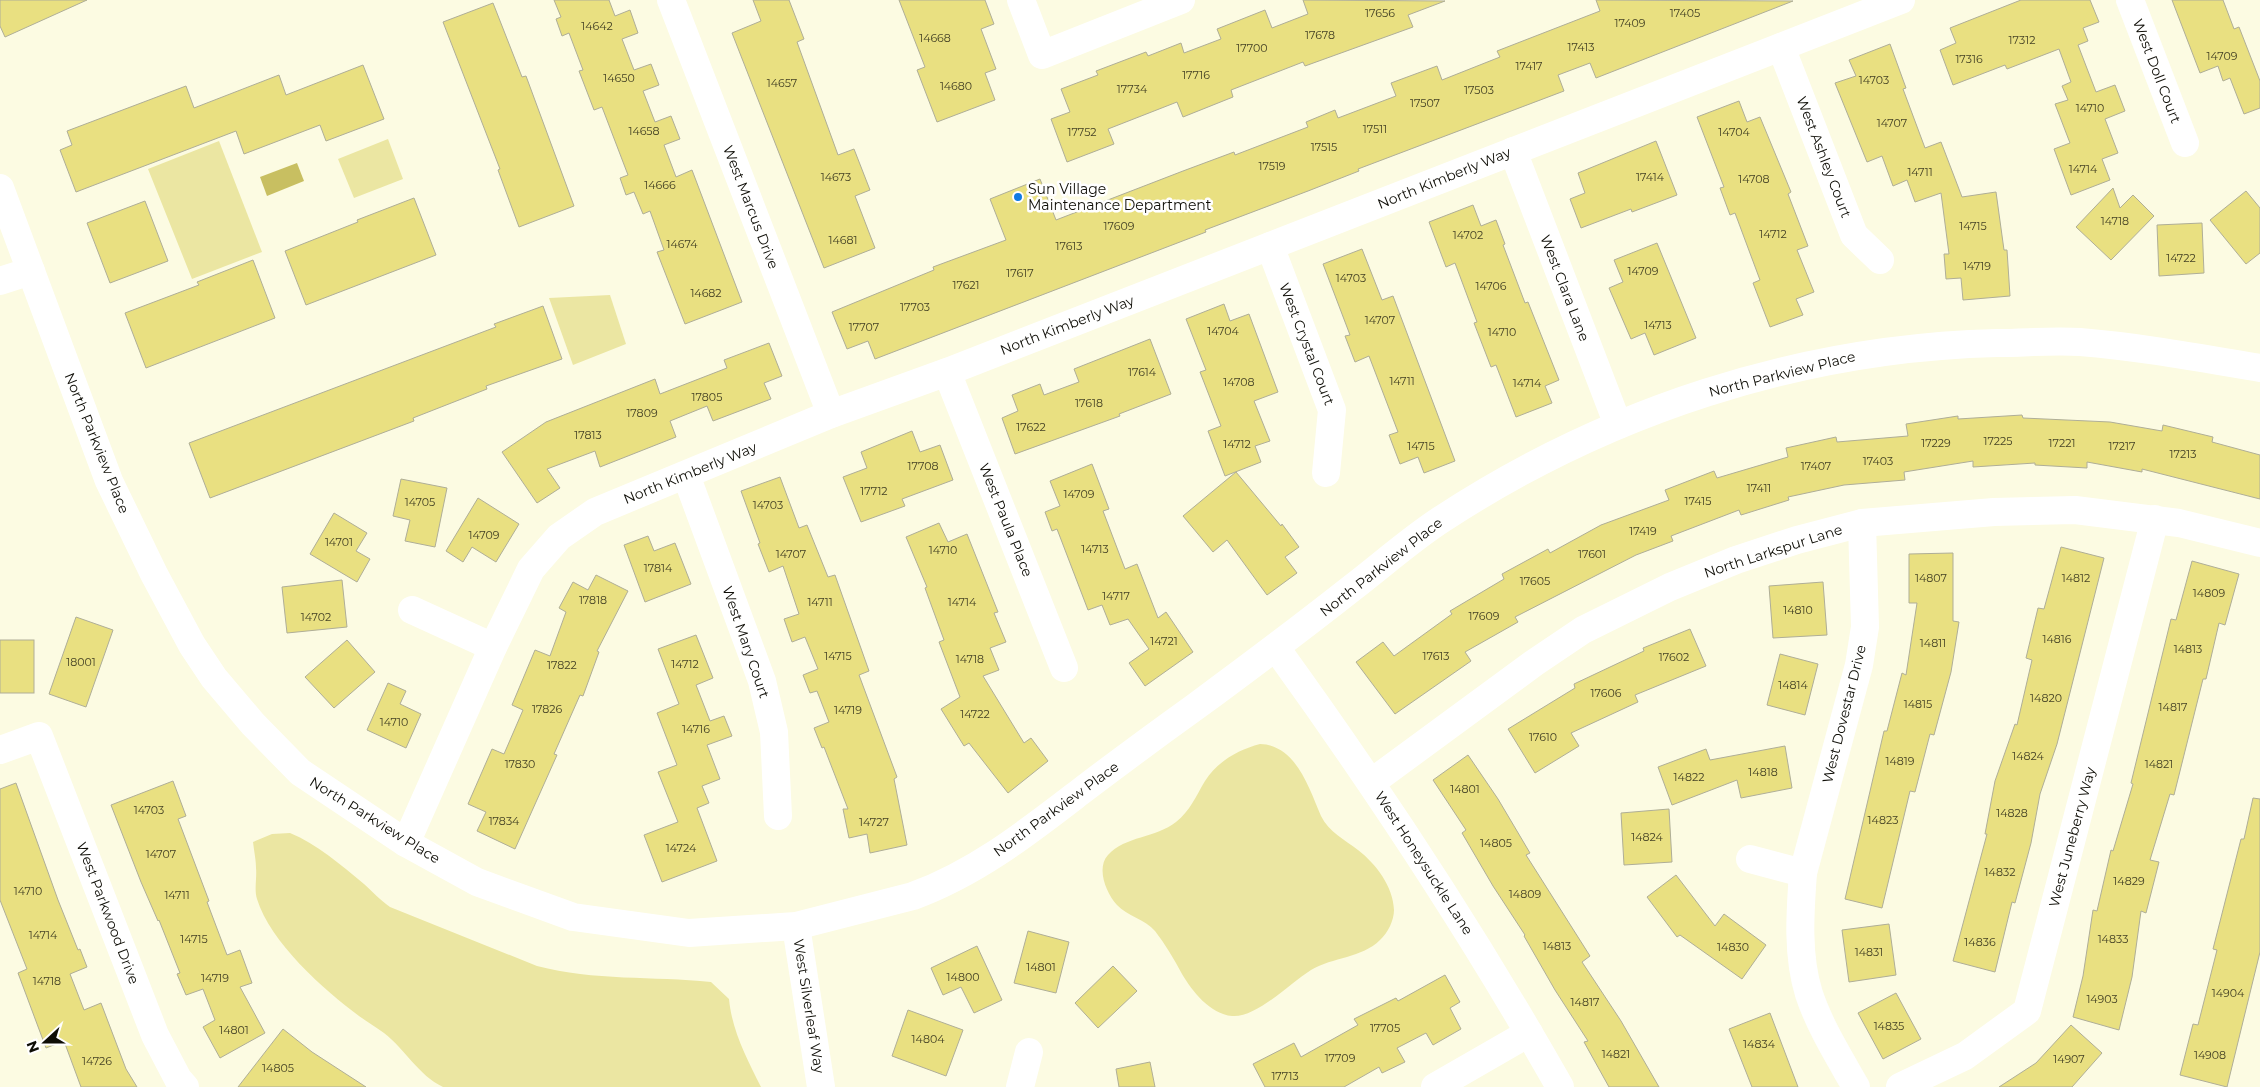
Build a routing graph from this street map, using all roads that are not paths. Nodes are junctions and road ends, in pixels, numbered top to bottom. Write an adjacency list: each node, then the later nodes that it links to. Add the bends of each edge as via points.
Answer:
1 (671, 0): 16 (street, West Marcus Drive)
2 (1021, 0): 3 (street, via 1042,55)
3 (1181, 0)
4 (1901, 0): 6 (street, North Kimberly Way)
5 (2130, 0): 7 (street, West Doll Court)
6 (1781, 46): 8 (street, North Kimberly Way); 11 (street, West Ashley Court, via 1854,235)
7 (2185, 143)
8 (1513, 150): 10 (street, North Kimberly Way); 17 (street, West Clara Lane)
9 (0, 188): 12 (street, North Parkview Place)
10 (1270, 246): 15 (street, North Kimberly Way); 18 (street, West Crystal Court, via 1332,410)
11 (1880, 260)
12 (31, 271): 13 (street); 30 (street, North Parkview Place, via 109,481 192,645 214,678 253,724 300,772)
13 (0, 281)
14 (2260, 368): 17 (street, North Parkview Place, via 2077,342 1956,344 1879,352 1739,382)
15 (947, 372): 16 (street, North Kimberly Way); 26 (street, West Paula Place)
16 (831, 414): 19 (street, North Kimberly Way)
17 (1618, 425): 25 (street, North Parkview Place, via 1520,471 1439,520)
18 (1326, 473)
19 (686, 475): 24 (street, North Kimberly Way, via 595,512 559,537 531,569); 29 (street, West Mary Court, via 762,681 774,732)
20 (2155, 519): 21 (street, North Larkspur Lane, via 2075,510 1994,512); 22 (street, North Larkspur Lane); 42 (street, West Juneberry Way, via 2027,1011 1965,1056)
21 (1862, 523): 28 (street, North Larkspur Lane, via 1736,560 1670,587 1583,630); 32 (street, West Dovestar Drive, via 1865,627)
22 (2260, 543)
23 (412, 610): 24 (street)
24 (493, 647): 30 (street, North Kimberly Way)
25 (1276, 648): 28 (street, West Honeysuckle Lane); 33 (street, North Parkview Place, via 1011,844 974,866 914,896)
26 (1064, 668)
27 (0, 750): 36 (street, West Parkwood Drive, via 39,736 155,1035)
28 (1372, 782): 34 (street, West Honeysuckle Lane)
29 (778, 816)
30 (406, 842): 33 (street, North Parkview Place, via 477,882 573,917 689,933)
31 (1750, 859): 32 (street)
32 (1803, 873): 41 (street, West Dovestar Drive, via 1801,954 1809,995)
33 (796, 926): 37 (street, West Silverleaf Way)
34 (1529, 1033): 39 (street); 40 (street, West Honeysuckle Lane)
35 (1029, 1052): 38 (street)
36 (185, 1087)
37 (821, 1087)
38 (1020, 1087)
39 (1435, 1087)
40 (1560, 1087)
41 (1856, 1087)
42 (1900, 1087)

